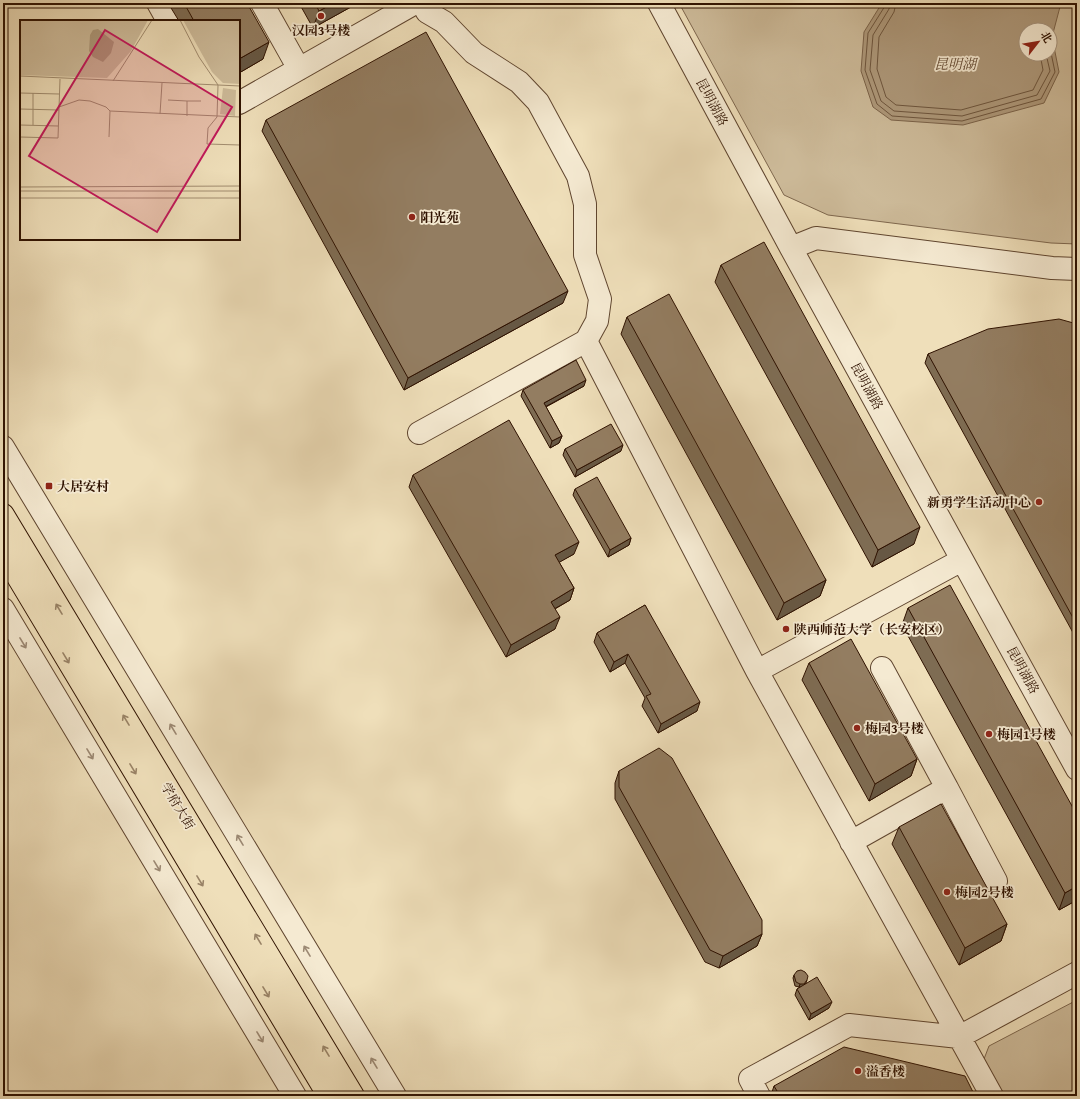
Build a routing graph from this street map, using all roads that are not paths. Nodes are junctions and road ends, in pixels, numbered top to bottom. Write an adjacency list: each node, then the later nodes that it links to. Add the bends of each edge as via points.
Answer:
1 (158, 3): 6 (street)
2 (262, 3): 7 (street)
3 (422, 3): 11 (street, via 427,12 444,22 474,53 519,82 538,102 578,176 585,204 584,256 600,299 597,321)
4 (659, 3): 9 (street, 昆明湖路)
5 (401, 6): 7 (street)
6 (167, 20)
7 (299, 69): 8 (street)
8 (240, 102)
9 (790, 248): 10 (street, via 816,238); 16 (street, 昆明湖路)
10 (1077, 269)
11 (586, 341): 12 (street); 19 (street)
12 (419, 433)
13 (3, 447): 29 (street, one-way to 13)
14 (3, 515): 28 (main road, 学府大街, one-way to 14)
15 (3, 552): 27 (main road, 学府大街, one-way to 27)
16 (962, 560): 19 (street); 20 (street, 昆明湖路)
17 (3, 609): 26 (street, one-way to 26)
18 (882, 668): 21 (street)
19 (758, 671): 22 (street)
20 (1077, 769)
21 (947, 788): 22 (street); 23 (street)
22 (851, 842): 25 (street)
23 (996, 881)
24 (1077, 973): 25 (street)
25 (959, 1037): 30 (street, via 849,1025 750,1079); 31 (street)
26 (295, 1096)
27 (329, 1096)
28 (353, 1096)
29 (394, 1096)
30 (759, 1096)
31 (992, 1096)

